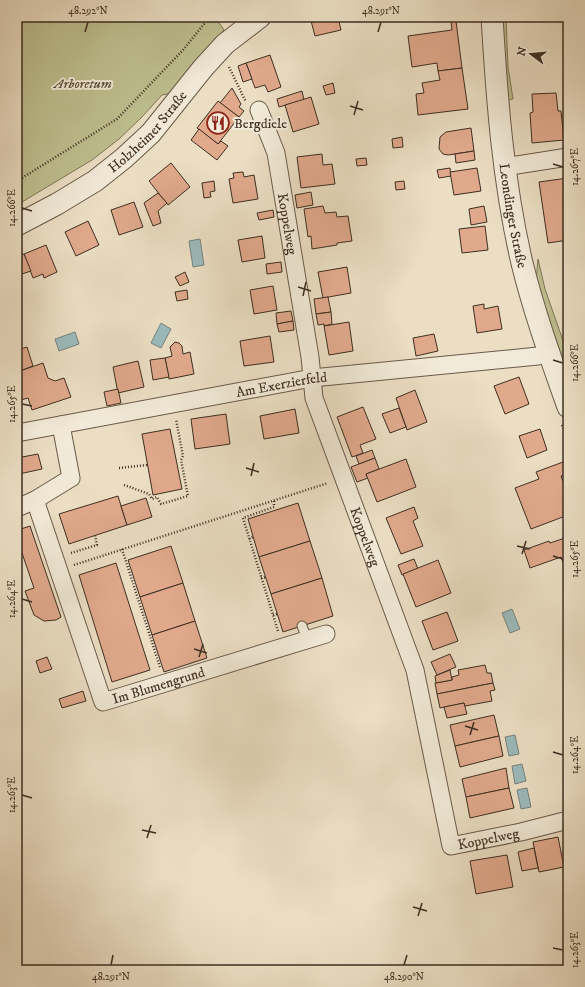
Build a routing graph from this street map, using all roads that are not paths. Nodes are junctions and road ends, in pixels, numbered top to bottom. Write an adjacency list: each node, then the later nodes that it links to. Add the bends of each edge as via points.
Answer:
1 (260, 17): 6 (street, Holzheimer Straße, via 225,44 151,132 124,158 95,181)
2 (492, 17): 5 (street, Leondinger Straße, via 495,80)
3 (259, 110): 8 (street, Koppelweg, via 276,153)
4 (568, 157): 5 (street)
5 (504, 166): 7 (street, Leondinger Straße, via 522,263)
6 (17, 225)
7 (548, 352): 8 (street, Am Exerzierfeld, via 538,356); 9 (street, Leondinger Straße)
8 (312, 378): 10 (street, Am Exerzierfeld); 15 (street, Koppelweg, via 314,398 415,670 451,846)
9 (568, 407)
10 (61, 425): 11 (street, Am Exerzierfeld); 12 (street, via 71,478)
11 (17, 433)
12 (35, 500): 13 (street); 14 (street, Im Blumengrund, via 103,702 165,683 187,670 283,647 304,633)
13 (17, 508)
14 (326, 634)
15 (568, 820)

